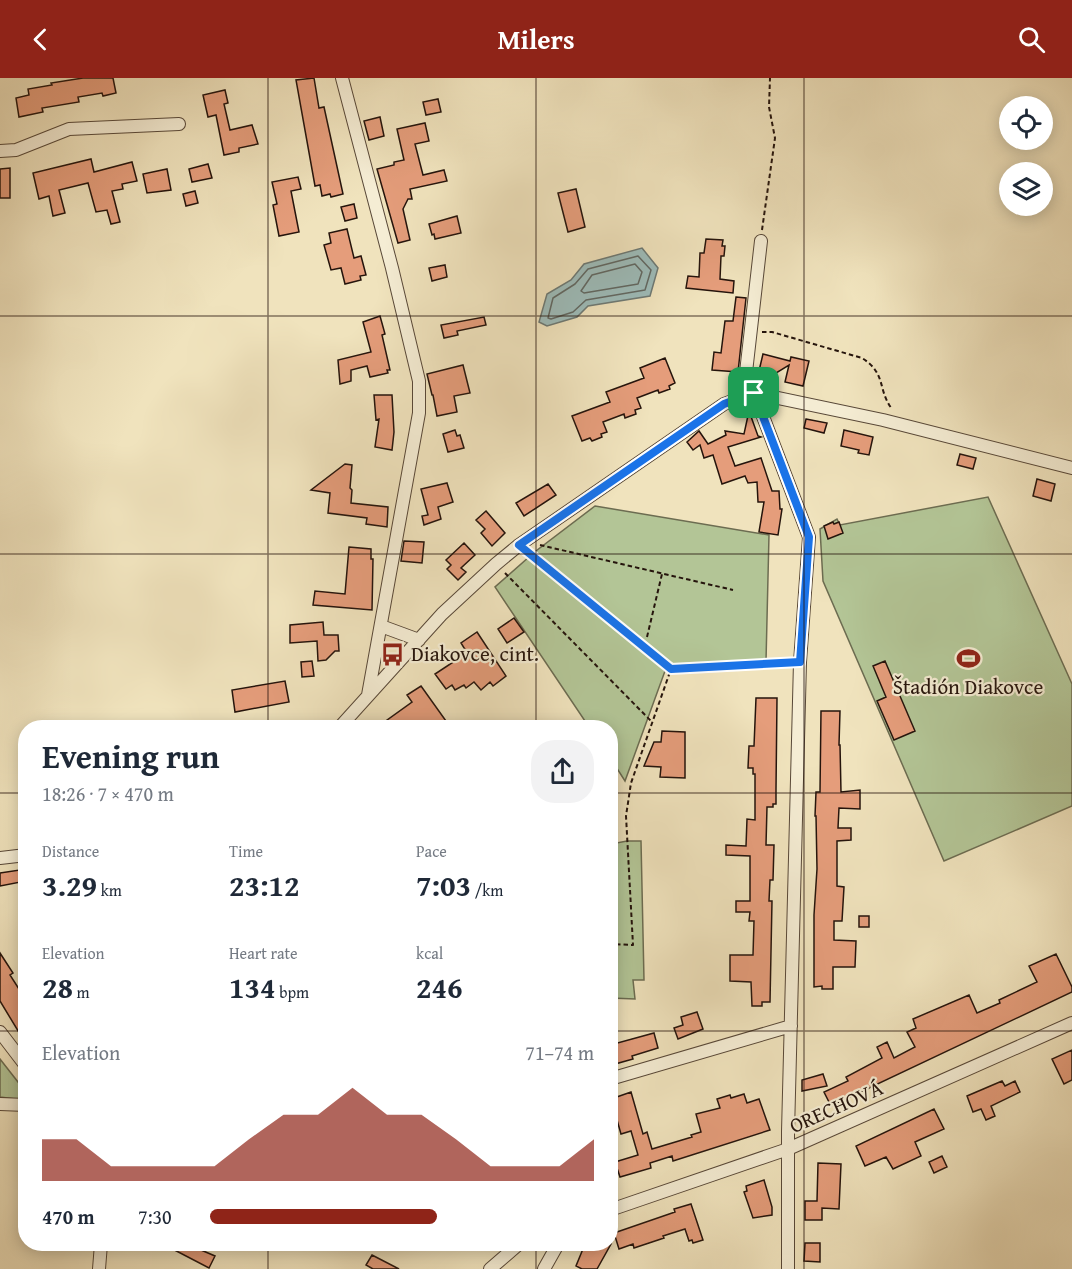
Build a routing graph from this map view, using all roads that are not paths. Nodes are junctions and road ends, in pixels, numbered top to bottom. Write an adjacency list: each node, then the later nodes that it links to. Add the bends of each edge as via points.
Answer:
1 (342, 78): 7 (street, via 419,381 419,413)
2 (179, 124): 3 (street, via 69,129 16,150)
3 (0, 151)
4 (761, 241): 5 (street, via 745,381)
5 (754, 393): 6 (street, via 883,420); 8 (street, via 724,404 519,545 442,614); 14 (street, via 809,537 800,662)
6 (1072, 468)
7 (381, 626): 8 (street); 9 (street)
8 (419, 640): 9 (street)
9 (368, 697): 10 (street)
10 (346, 720)
11 (18, 856): 12 (street)
12 (0, 858)
13 (1072, 1023): 20 (street, ORECHOVÁ)
14 (791, 1026): 17 (street); 20 (street)
15 (0, 1034): 16 (street)
16 (18, 1056)
17 (618, 1077)
18 (0, 1104): 19 (street)
19 (18, 1105)
20 (789, 1149): 21 (street, ORECHOVÁ); 28 (street)
21 (618, 1207)
22 (100, 1251): 25 (street)
23 (511, 1251): 26 (street)
24 (554, 1251): 27 (street)
25 (99, 1269)
26 (490, 1269)
27 (544, 1269)
28 (788, 1269)

